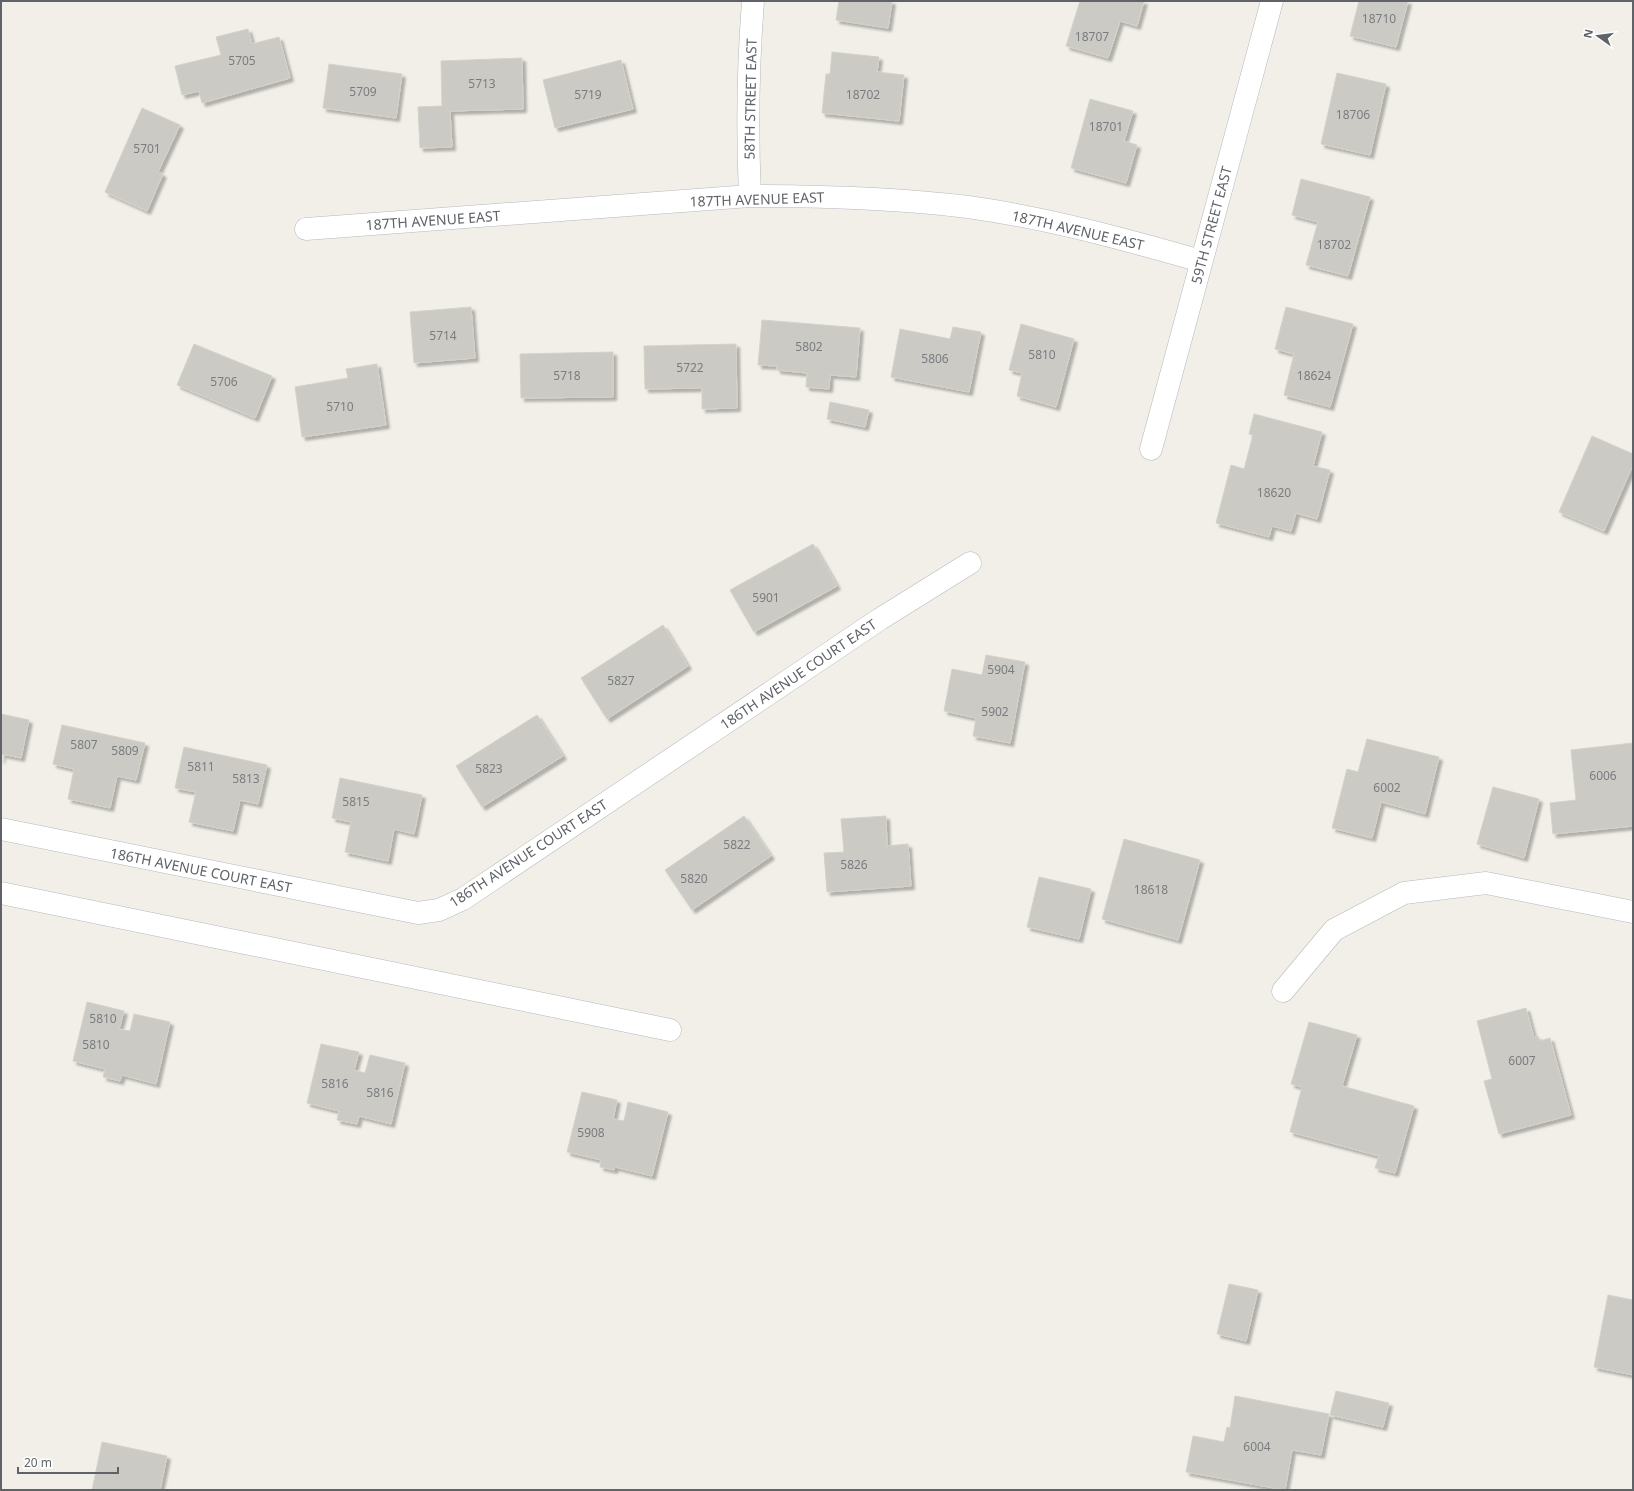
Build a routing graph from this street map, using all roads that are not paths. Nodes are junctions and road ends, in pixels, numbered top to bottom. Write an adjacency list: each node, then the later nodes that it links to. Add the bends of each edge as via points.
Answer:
1 (753, 1): 3 (street, 58TH STREET EAST, via 748,105)
2 (1272, 1): 5 (street, 59TH STREET EAST)
3 (750, 196): 4 (street, 187TH AVENUE EAST); 5 (street, 187TH AVENUE EAST, via 888,199 968,208 1112,235)
4 (306, 229)
5 (1201, 261): 6 (street, 59TH STREET EAST)
6 (1151, 449)
7 (970, 563): 8 (street, 186TH AVENUE COURT EAST, via 866,628 463,899 439,910 418,913 356,902)
8 (1, 829)
9 (1, 893): 12 (street)
10 (1633, 912): 11 (street, via 1486,883 1404,893 1334,930)
11 (1283, 991)
12 (670, 1030)

